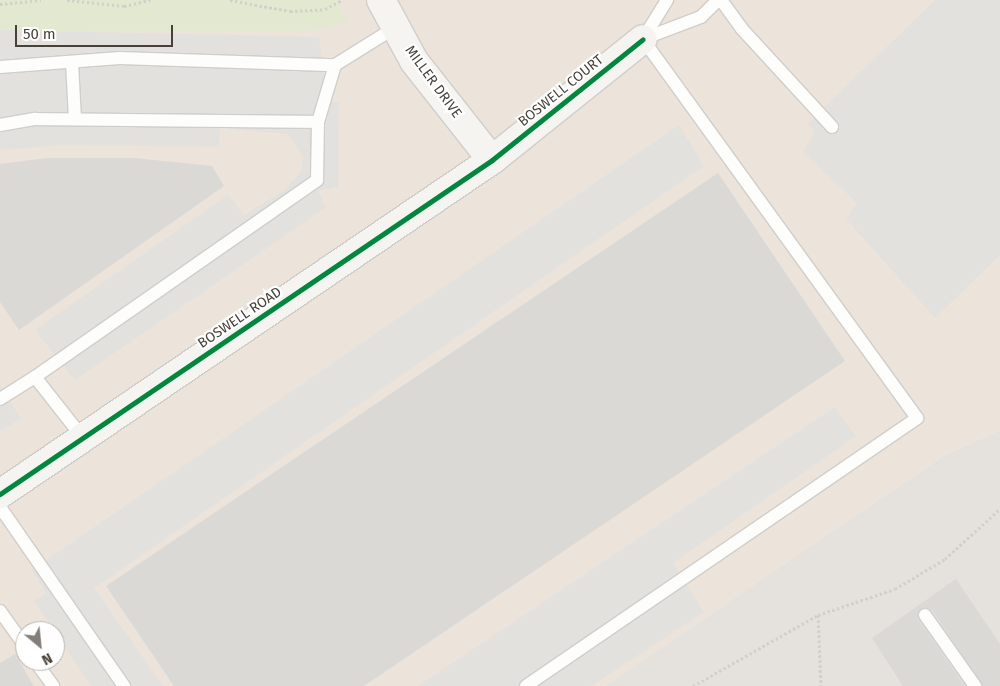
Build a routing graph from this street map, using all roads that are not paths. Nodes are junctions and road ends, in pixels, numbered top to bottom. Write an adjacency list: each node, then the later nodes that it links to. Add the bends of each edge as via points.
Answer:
1 (381, 0): 4 (street, MILLER DRIVE)
2 (667, 0): 5 (lane)
3 (720, 0): 5 (lane, via 701,17); 12 (lane, via 742,29)
4 (396, 27): 7 (lane); 13 (street, MILLER DRIVE, via 414,61)
5 (644, 39): 13 (street, BOSWELL COURT); 25 (lane, via 916,418)
6 (72, 62): 7 (lane, via 120,58); 8 (lane); 9 (lane)
7 (335, 65): 10 (lane)
8 (0, 67)
9 (75, 119): 10 (lane); 11 (lane)
10 (318, 122): 14 (lane, via 317,180)
11 (0, 125)
12 (832, 127)
13 (492, 160): 16 (street, BOSWELL ROAD)
14 (35, 377): 15 (lane); 16 (lane)
15 (0, 399)
16 (83, 438): 17 (street, BOSWELL ROAD)
17 (0, 494)
18 (0, 507): 24 (lane)
19 (0, 611): 21 (lane)
20 (925, 615): 26 (lane)
21 (15, 632)
22 (43, 671): 23 (lane)
23 (53, 686)
24 (124, 686)
25 (526, 686)
26 (975, 686)

